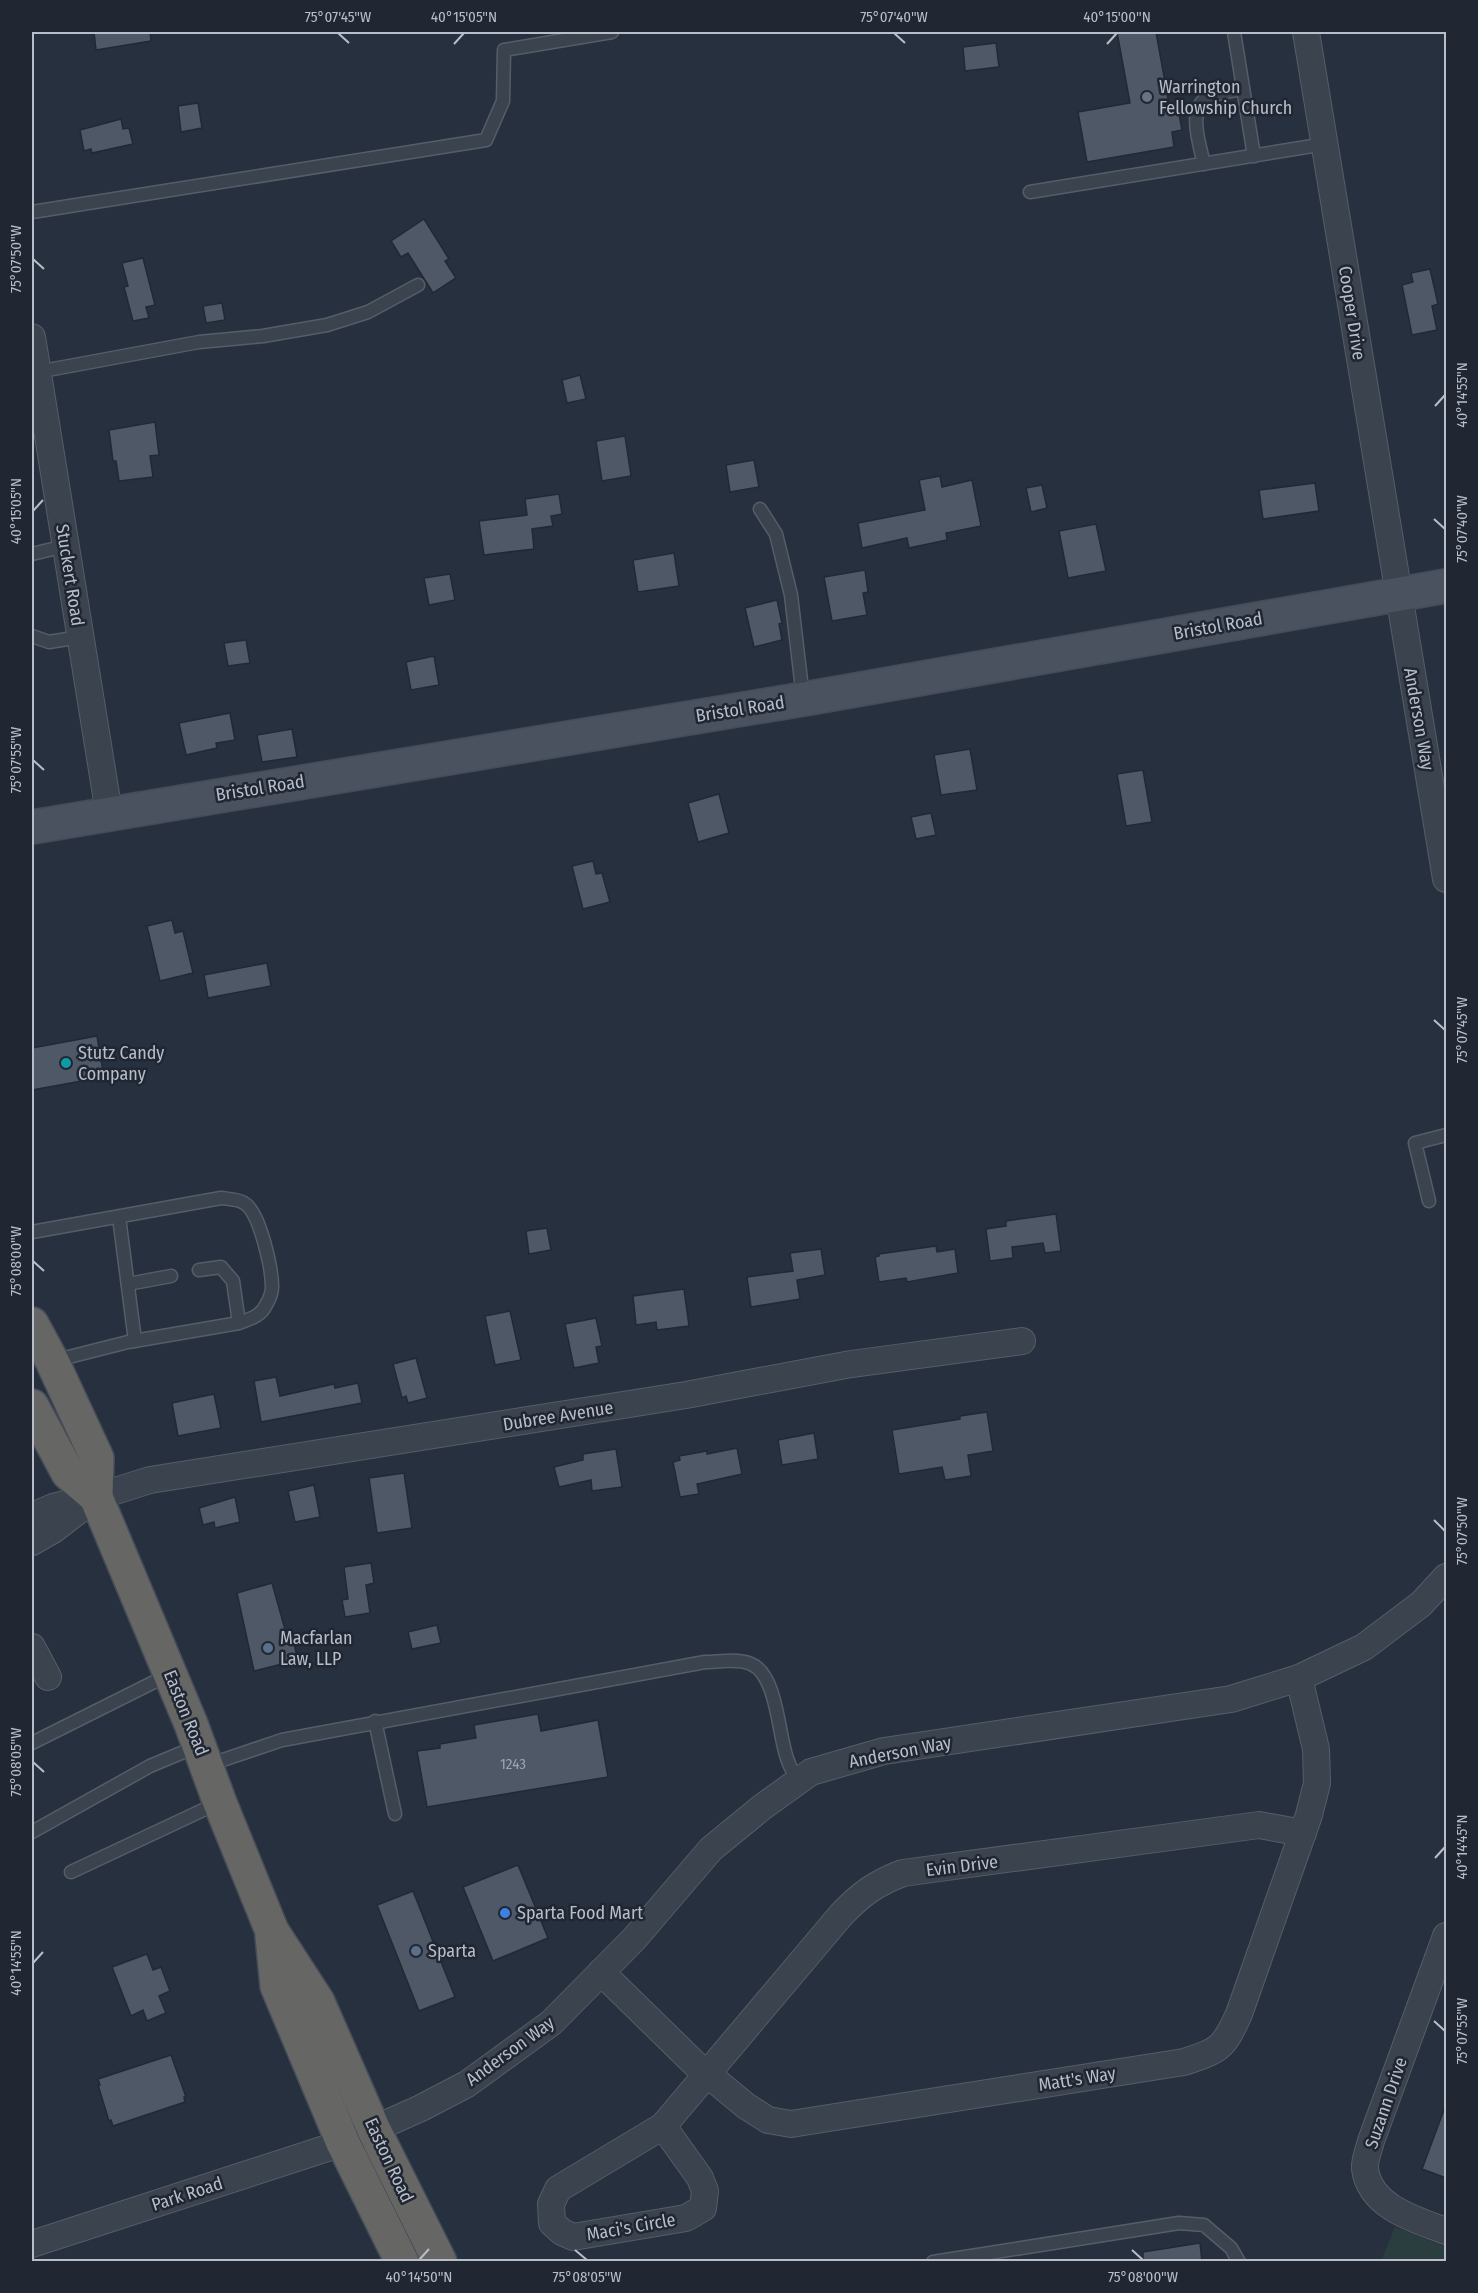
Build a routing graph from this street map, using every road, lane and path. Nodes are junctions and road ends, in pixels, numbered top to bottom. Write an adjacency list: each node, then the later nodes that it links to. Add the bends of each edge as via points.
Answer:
1 (612, 32): 9 (lane, via 504,50 503,101 486,140)
2 (1234, 32): 4 (lane)
3 (1306, 32): 5 (street, Cooper Drive)
4 (1244, 89): 6 (lane); 7 (lane, via 1204,99 1197,111)
5 (1325, 144): 6 (lane); 17 (street, Cooper Drive)
6 (1254, 156): 7 (lane)
7 (1203, 164): 8 (lane)
8 (1030, 192)
9 (32, 212)
10 (418, 285): 12 (lane, via 368,312 327,325 199,342)
11 (32, 337): 12 (street, Stuckert Road)
12 (37, 372): 14 (street, Stuckert Road)
13 (760, 509): 20 (lane, via 776,534 791,595)
14 (65, 546): 15 (lane); 19 (street, Stuckert Road)
15 (32, 554)
16 (1446, 586): 17 (main road, Bristol Road)
17 (1398, 594): 20 (main road, Bristol Road); 23 (street, Anderson Way)
18 (32, 636): 19 (lane, via 49,642)
19 (80, 637): 21 (street, Stuckert Road)
20 (804, 699): 21 (main road, Bristol Road)
21 (109, 813): 22 (main road, Bristol Road)
22 (32, 827)
23 (1446, 879)
24 (1446, 1136): 25 (lane, via 1414,1143)
25 (1429, 1201)
26 (119, 1217): 27 (lane); 30 (lane); 31 (lane, via 221,1198 244,1203 261,1230 272,1288 262,1311)
27 (32, 1232)
28 (199, 1270): 31 (lane, via 221,1268 233,1281)
29 (171, 1276): 30 (lane)
30 (128, 1284): 33 (lane)
31 (239, 1323): 33 (lane)
32 (32, 1324): 35 (highway, Easton Road)
33 (135, 1341): 35 (lane)
34 (1022, 1341): 37 (street, Dubree Avenue, via 851,1364 686,1395 150,1480)
35 (52, 1361): 37 (highway, Easton Road, via 97,1458)
36 (32, 1406): 37 (highway, Easton Road, via 68,1473)
37 (96, 1497): 38 (street, Dubree Avenue); 39 (street); 42 (highway, Easton Road)
38 (32, 1516)
39 (32, 1542)
40 (1446, 1577): 44 (street, Anderson Way, via 1421,1604 1364,1647)
41 (32, 1647): 43 (street)
42 (170, 1674): 46 (lane); 47 (highway, Easton Road)
43 (48, 1677)
44 (1299, 1678): 48 (street, Anderson Way, via 1231,1699 884,1751 812,1772); 52 (street, Matt's Way, via 1316,1749 1317,1783)
45 (375, 1721): 47 (lane); 48 (lane, via 705,1662 751,1664 762,1672 770,1687 788,1761); 50 (lane)
46 (32, 1743)
47 (203, 1755): 49 (highway, Easton Road); 51 (lane, via 150,1766)
48 (799, 1781): 56 (street, Anderson Way, via 711,1850)
49 (220, 1803): 53 (lane); 54 (highway, Easton Road)
50 (395, 1814)
51 (32, 1832)
52 (1303, 1833): 57 (street, Evin Drive, via 1259,1825 903,1873 880,1882 841,1915); 57 (street, Matt's Way, via 1239,2014 1228,2040 1211,2053 1184,2062 792,2124 768,2121)
53 (71, 1872)
54 (272, 1931): 59 (highway, Easton Road, via 318,2002); 60 (highway, Easton Road, via 277,1986)
55 (1446, 1936): 61 (street, Suzann Drive, via 1365,2167 1370,2184 1383,2202)
56 (601, 1972): 57 (street, Matt's Way); 59 (street, Anderson Way, via 551,2023 466,2084)
57 (706, 2074): 58 (street, Maci's Circle)
58 (663, 2126): 58 (street, Maci's Circle, via 700,2178 705,2191 703,2208 686,2218 573,2237 552,2223 551,2204 558,2189)
59 (374, 2130): 60 (street, Anderson Way); 64 (highway, Easton Road)
60 (343, 2143): 62 (street, Park Road); 63 (highway, Easton Road)
61 (1446, 2231)
62 (32, 2244)
63 (402, 2262)
64 (440, 2262)
65 (933, 2262): 66 (lane, via 1179,2223 1204,2225 1231,2248)
66 (1239, 2262)

